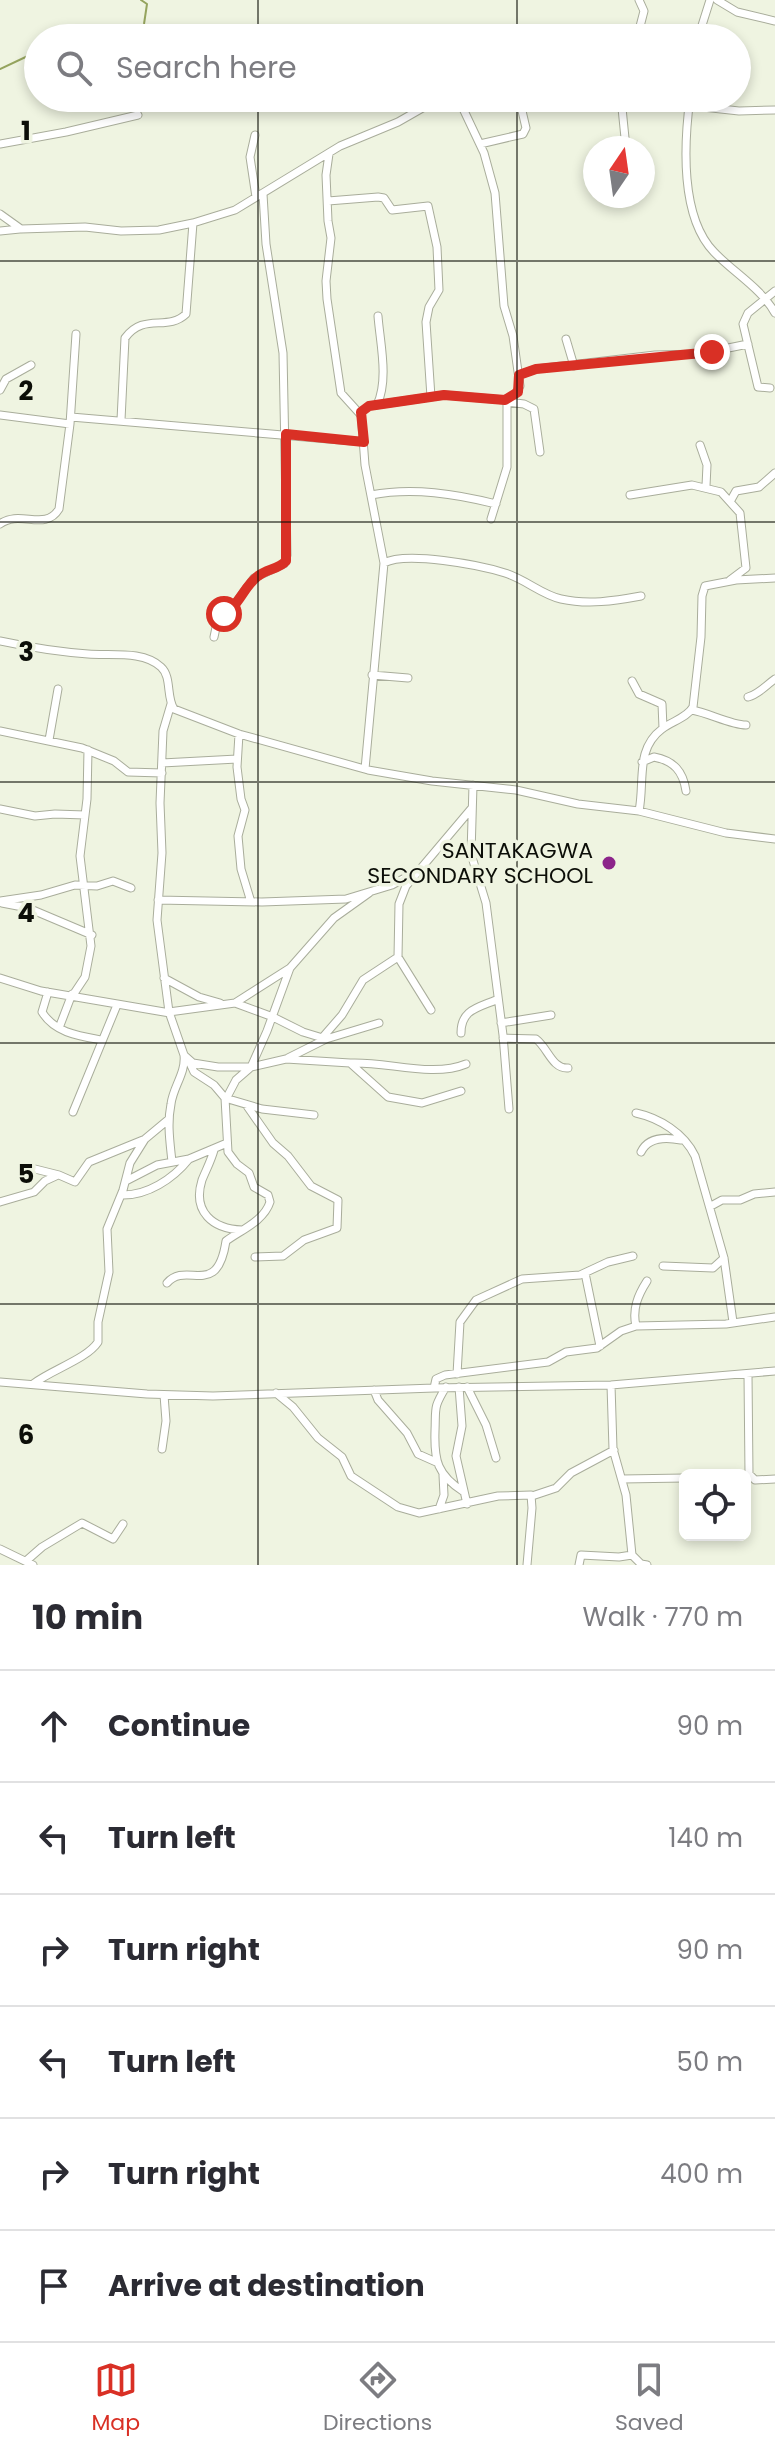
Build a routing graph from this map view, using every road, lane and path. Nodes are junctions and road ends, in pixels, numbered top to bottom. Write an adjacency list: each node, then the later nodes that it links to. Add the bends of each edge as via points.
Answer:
1 (639, 0): 5 (street, via 644,11)
2 (710, 0): 6 (street)
3 (717, 0): 4 (street, via 737,12)
4 (775, 21)
5 (641, 24)
6 (702, 24)
7 (775, 110): 8 (street)
8 (751, 111)
9 (412, 112): 19 (street)
10 (465, 112): 18 (street)
11 (522, 112): 18 (street, via 523,134)
12 (622, 112): 16 (street)
13 (688, 112): 27 (street, via 685,136 696,224 714,253)
14 (138, 115): 17 (street)
15 (255, 135): 20 (street, via 250,157)
16 (625, 136)
17 (0, 144)
18 (480, 144): 35 (street, via 495,193 505,312)
19 (329, 154): 20 (street); 21 (street)
20 (260, 195): 23 (street, via 235,210); 45 (street, via 283,353)
21 (328, 201): 38 (street, via 378,197 392,210 428,206 439,290 426,322); 41 (street, via 326,281 335,358 341,393)
22 (0, 214): 24 (street)
23 (193, 223): 24 (street, via 159,230); 44 (street, via 186,314 142,324 125,338)
24 (20, 229): 25 (street)
25 (0, 231)
26 (775, 291): 27 (street)
27 (765, 301): 28 (street); 32 (street, via 744,319)
28 (775, 313)
29 (378, 316): 40 (street, via 382,392)
30 (76, 334): 43 (street)
31 (566, 339): 34 (street)
32 (748, 344): 34 (street); 36 (street, via 758,387)
33 (31, 365): 37 (street, via 6,379)
34 (574, 366): 35 (street)
35 (519, 375): 39 (street, via 518,392)
36 (770, 388)
37 (0, 390)
38 (431, 397): 39 (street); 40 (street)
39 (507, 401): 48 (street, via 534,409); 54 (street, via 508,461)
40 (377, 405): 41 (street)
41 (360, 414): 46 (street)
42 (0, 415): 43 (street)
43 (70, 420): 44 (street); 56 (street, via 56,514 43,521 15,517)
44 (121, 420): 45 (street)
45 (286, 434): 46 (street); 61 (street, via 286,561 254,578 229,612 218,618)
46 (364, 442): 51 (street)
47 (700, 445): 50 (street, via 707,465)
48 (540, 452)
49 (775, 473): 53 (street, via 759,487 736,491)
50 (706, 486): 52 (street); 53 (street)
51 (371, 495): 54 (street, via 439,493); 57 (street)
52 (630, 495)
53 (731, 500): 59 (street, via 741,518 746,568)
54 (496, 504): 55 (street)
55 (491, 519)
56 (0, 524)
57 (384, 563): 60 (street, via 460,563 506,573 558,599 606,602); 63 (street)
58 (775, 578): 59 (street)
59 (729, 581): 70 (street, via 703,590)
60 (641, 596)
61 (214, 637)
62 (0, 641): 69 (street, via 155,663 165,672)
63 (372, 675): 64 (street); 80 (street)
64 (408, 678)
65 (775, 679): 68 (street)
66 (632, 681): 72 (street, via 639,694 662,704)
67 (58, 689): 75 (street)
68 (748, 697)
69 (171, 704): 74 (street); 79 (street)
70 (692, 710): 71 (street); 72 (street)
71 (746, 725)
72 (663, 728): 78 (street, via 648,744)
73 (0, 731): 75 (street)
74 (239, 734): 77 (street); 80 (street)
75 (49, 740): 76 (street)
76 (88, 750): 81 (street, via 128,772); 87 (street)
77 (237, 759): 79 (street); 95 (street, via 245,810 238,836 241,869)
78 (642, 762): 83 (street, via 654,757 673,764); 86 (street)
79 (162, 763): 81 (street)
80 (365, 769): 82 (street)
81 (162, 773): 93 (street)
82 (473, 785): 85 (street); 86 (street)
83 (686, 791)
84 (0, 809): 87 (street, via 35,816)
85 (471, 809): 89 (street); 103 (street, via 471,854 486,903)
86 (639, 811): 88 (street, via 726,833)
87 (85, 815): 90 (street)
88 (775, 839)
89 (423, 868): 92 (street); 97 (street, via 401,894)
90 (83, 885): 91 (street, via 113,881); 94 (street); 96 (street)
91 (131, 888)
92 (369, 892): 95 (street, via 346,899); 98 (street, via 334,918)
93 (158, 900): 95 (street); 100 (street)
94 (0, 902): 96 (street)
95 (251, 902)
96 (92, 935): 102 (street, via 85,977)
97 (398, 957): 107 (street); 115 (street, via 363,980)
98 (290, 968): 105 (street); 110 (street)
99 (0, 978): 101 (street)
100 (164, 978): 104 (street); 108 (street)
101 (48, 992): 102 (street); 113 (street, via 42,1012)
102 (72, 994): 106 (street); 113 (street)
103 (496, 1000): 112 (street); 114 (street, via 465,1015)
104 (221, 1003): 105 (street); 108 (street)
105 (235, 1003): 110 (street)
106 (117, 1005): 108 (street); 117 (street)
107 (431, 1010)
108 (169, 1012): 118 (street)
109 (551, 1015): 112 (street)
110 (273, 1017): 115 (street); 122 (street)
111 (379, 1023): 115 (street)
112 (501, 1023): 116 (street)
113 (59, 1028): 117 (street)
114 (461, 1033)
115 (324, 1038): 119 (street)
116 (503, 1038): 123 (street, via 536,1039 555,1065); 127 (street)
117 (102, 1040): 128 (street)
118 (186, 1058): 122 (street, via 205,1066); 125 (street); 131 (street)
119 (286, 1059): 120 (street); 122 (street)
120 (350, 1063): 121 (street, via 411,1069); 124 (street, via 388,1097 428,1103)
121 (466, 1064)
122 (251, 1067): 125 (street)
123 (568, 1068)
124 (461, 1091)
125 (225, 1099): 126 (street); 134 (street)
126 (247, 1106): 130 (street); 148 (street, via 311,1186 338,1200 337,1228 304,1240 283,1256)
127 (509, 1109)
128 (73, 1112)
129 (636, 1113): 133 (street, via 657,1119)
130 (314, 1115)
131 (169, 1119): 132 (street); 138 (street)
132 (145, 1139): 140 (street, via 89,1162 75,1182); 141 (street)
133 (684, 1140): 136 (street, via 661,1138); 145 (street, via 695,1156)
134 (227, 1143): 135 (street); 146 (street, via 254,1187 270,1198 268,1209)
135 (214, 1150): 137 (street); 146 (street, via 201,1184 205,1213 216,1226)
136 (641, 1152)
137 (189, 1159): 138 (street); 143 (street, via 141,1193)
138 (172, 1162): 141 (street)
139 (31, 1168): 140 (street)
140 (59, 1175): 144 (street, via 34,1192)
141 (126, 1181): 143 (street)
142 (775, 1192): 145 (street)
143 (121, 1195): 162 (street, via 107,1229 110,1265 98,1342)
144 (0, 1202)
145 (711, 1206): 149 (street)
146 (242, 1230): 153 (street, via 226,1241 224,1257 213,1271 174,1277)
147 (633, 1256): 151 (street)
148 (255, 1257)
149 (724, 1258): 150 (street, via 713,1268); 155 (street)
150 (663, 1266)
151 (585, 1273): 157 (street); 159 (street, via 522,1279 476,1300 460,1322)
152 (647, 1281): 156 (street, via 634,1313)
153 (167, 1283)
154 (775, 1317): 155 (street)
155 (733, 1322): 156 (street)
156 (636, 1326): 157 (street)
157 (600, 1346): 159 (street, via 566,1352 541,1364)
158 (775, 1371): 160 (street)
159 (457, 1374): 166 (street, via 436,1378)
160 (748, 1375): 163 (street); 174 (street)
161 (0, 1382): 162 (street)
162 (33, 1384): 169 (street)
163 (611, 1385): 165 (street); 171 (street)
164 (446, 1387): 165 (street); 166 (street); 173 (street, via 435,1405)
165 (463, 1387): 172 (street, via 486,1425); 180 (street, via 456,1456)
166 (434, 1388): 167 (street)
167 (374, 1390): 168 (street); 173 (street, via 418,1454)
168 (276, 1393): 169 (street); 183 (street, via 342,1457 351,1476 378,1496 412,1512)
169 (164, 1395): 170 (street)
170 (162, 1449)
171 (614, 1450): 177 (street); 181 (street, via 571,1473 556,1488)
172 (496, 1458)
173 (436, 1462): 175 (street)
174 (748, 1469)
175 (443, 1472): 180 (street); 183 (street)
176 (679, 1478): 177 (street)
177 (622, 1479): 186 (street)
178 (751, 1479): 179 (street)
179 (775, 1479)
180 (464, 1492): 182 (street)
181 (532, 1496): 182 (street, via 498,1496); 188 (street)
182 (467, 1504): 183 (street)
183 (439, 1509)
184 (123, 1524): 187 (street, via 113,1539 82,1523 42,1547)
185 (0, 1549): 187 (street)
186 (632, 1555): 189 (street, via 581,1555); 190 (street)
187 (30, 1563)
188 (527, 1565)
189 (579, 1565)
190 (647, 1565)

